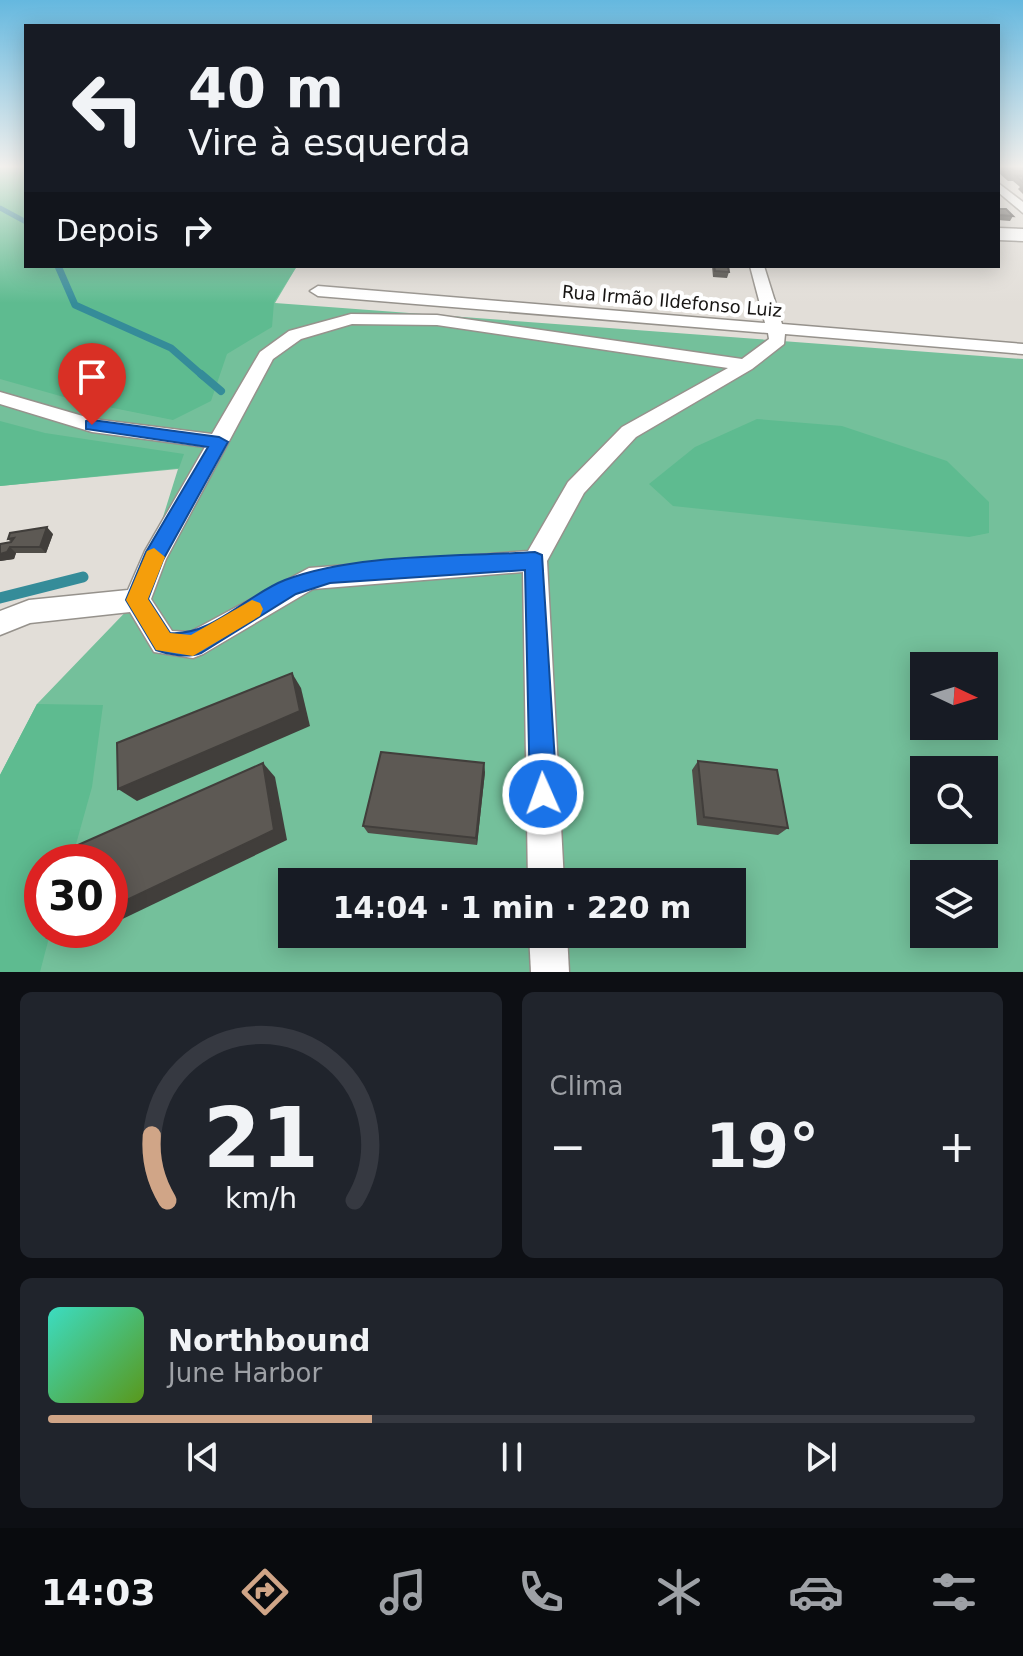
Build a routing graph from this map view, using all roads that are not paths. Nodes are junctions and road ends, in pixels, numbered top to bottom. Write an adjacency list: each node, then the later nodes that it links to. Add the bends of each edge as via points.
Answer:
1 (1000, 234): 2 (street)
2 (1023, 235)
3 (758, 268): 5 (street)
4 (318, 291): 5 (street, Rua Irmão Ildefonso Luiz)
5 (775, 330): 6 (street, Rua Irmão Ildefonso Luiz); 7 (street, via 778,340)
6 (1023, 349)
7 (746, 365): 9 (street, via 437,320 351,319 295,335 266,356); 10 (street, via 629,432 576,488)
8 (0, 398): 9 (street, via 92,425)
9 (219, 442): 11 (street, via 154,558)
10 (535, 561): 11 (street, via 309,579 193,645 164,643); 13 (street)
11 (137, 600): 12 (street, via 29,612)
12 (0, 623)
13 (546, 868)
14 (549, 948): 15 (street)
15 (550, 972)

